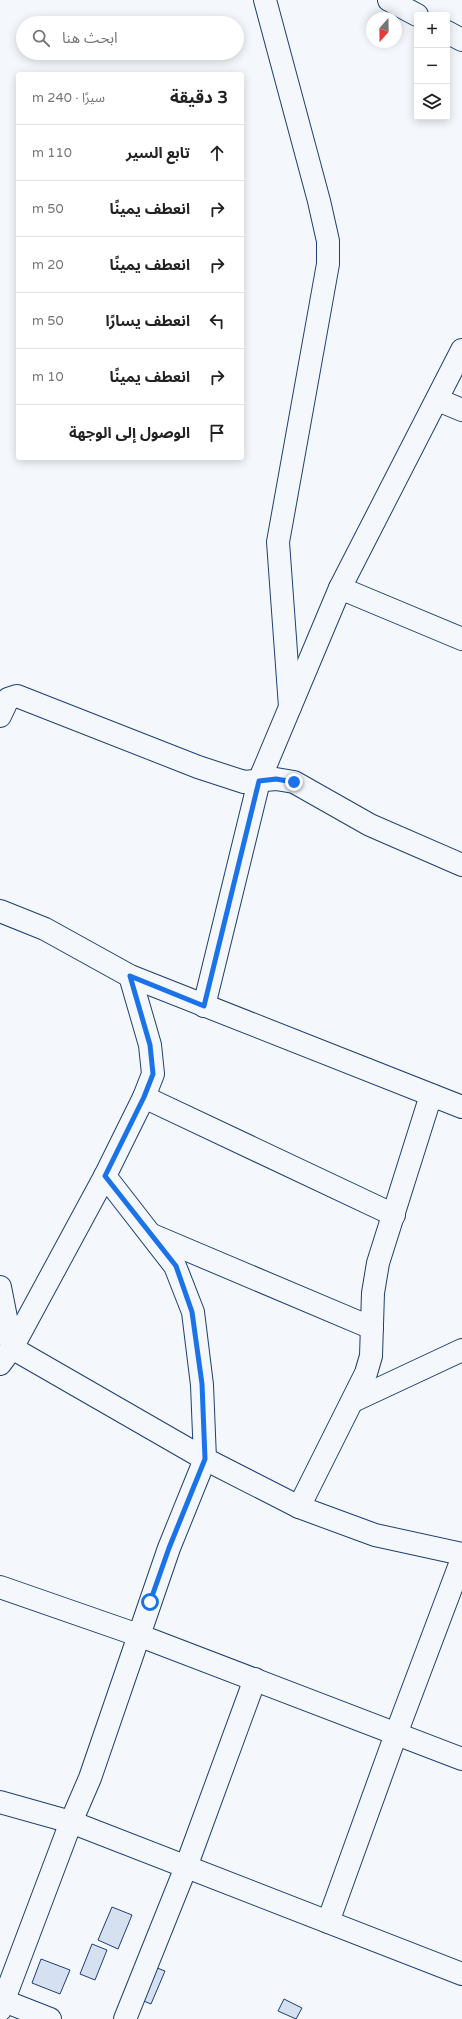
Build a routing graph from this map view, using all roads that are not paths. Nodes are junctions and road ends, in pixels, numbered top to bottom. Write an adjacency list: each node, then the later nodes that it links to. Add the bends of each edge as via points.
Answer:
1 (266, 0): 11 (street, via 328,241 328,264 278,542)
2 (389, 0): 3 (street)
3 (414, 13)
4 (450, 34): 5 (street)
5 (462, 40)
6 (462, 350): 7 (street)
7 (438, 400): 8 (street); 9 (street)
8 (462, 410)
9 (340, 588): 10 (street); 11 (street)
10 (462, 639)
11 (290, 707): 13 (street)
12 (0, 716): 13 (street, via 8,699 17,696 198,767 244,782)
13 (259, 781): 14 (street, via 276,779 294,782 370,825); 17 (street)
14 (462, 865)
15 (0, 911): 16 (street, via 45,929)
16 (130, 976): 17 (street); 19 (street, via 150,1045 153,1074)
17 (204, 1006): 18 (street)
18 (431, 1095): 20 (street); 22 (street)
19 (144, 1097): 21 (street); 22 (street)
20 (462, 1107)
21 (105, 1176): 23 (street); 27 (street)
22 (394, 1215): 25 (street, via 378,1263 373,1293)
23 (152, 1235): 25 (street); 29 (street, via 176,1266 192,1312 202,1384)
24 (0, 1287): 27 (street)
25 (372, 1328): 28 (street, via 371,1356)
26 (462, 1350): 28 (street)
27 (6, 1356): 29 (street)
28 (353, 1401): 30 (street)
29 (205, 1459): 30 (street); 34 (street)
30 (299, 1507): 31 (street, via 375,1535)
31 (462, 1554)
32 (462, 1560): 36 (street)
33 (0, 1587): 34 (street)
34 (138, 1635): 35 (street); 39 (street, via 90,1778)
35 (255, 1679): 36 (street); 40 (street)
36 (396, 1734): 37 (street); 41 (street)
37 (462, 1759)
38 (0, 1802): 39 (street)
39 (71, 1822): 40 (street); 43 (street)
40 (186, 1867): 41 (street); 45 (street)
41 (328, 1922): 42 (street)
42 (462, 1974)
43 (2, 2005): 44 (street)
44 (50, 2019)
45 (125, 2019)

